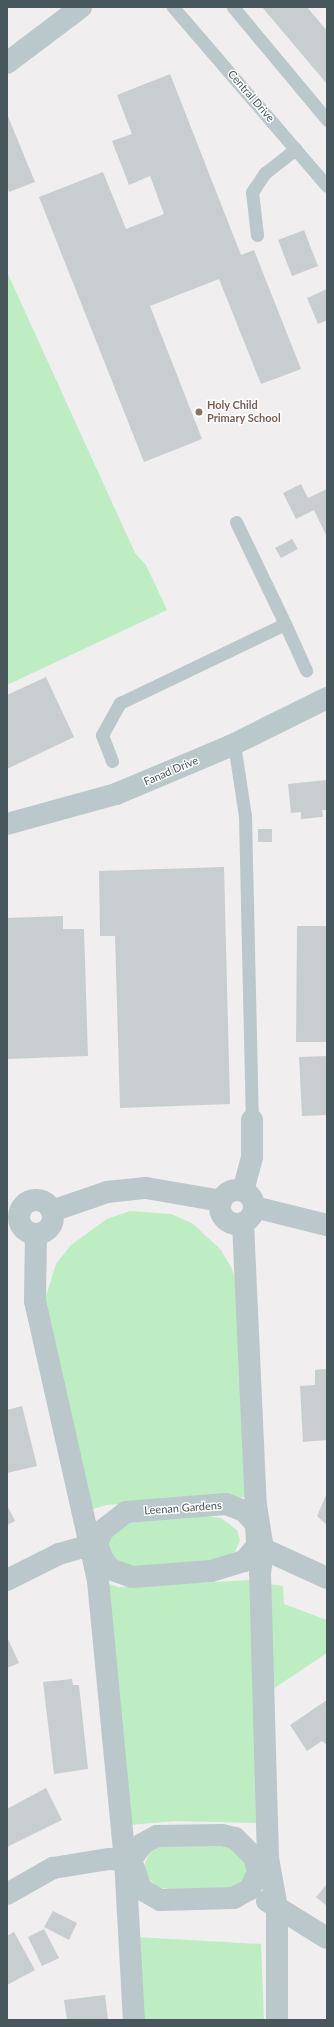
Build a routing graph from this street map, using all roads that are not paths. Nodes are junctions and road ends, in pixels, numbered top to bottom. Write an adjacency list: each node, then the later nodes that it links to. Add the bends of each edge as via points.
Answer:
1 (81, 7): 4 (street)
2 (173, 7): 6 (lane, Central Drive)
3 (233, 7): 5 (lane)
4 (7, 63)
5 (327, 120)
6 (296, 149): 7 (lane, Central Drive); 8 (lane, via 265,173 252,192)
7 (327, 186)
8 (257, 235)
9 (236, 522): 10 (lane)
10 (285, 624): 11 (lane); 14 (lane, via 120,703 102,735)
11 (306, 670)
12 (327, 698): 13 (street, Fanad Drive)
13 (234, 744): 15 (street, Fanad Drive, via 116,794); 16 (lane, via 245,816)
14 (112, 761)
15 (7, 824)
16 (252, 1120): 18 (street, via 252,1157)
17 (221, 1201): 18 (street, via 230,1191); 18 (street, via 224,1220); 19 (street, via 146,1188 107,1192)
18 (247, 1207): 20 (street); 23 (street, via 256,1505)
19 (52, 1211): 21 (street, via 48,1229); 21 (street, via 43,1201 29,1201 20,1210)
20 (327, 1225)
21 (21, 1228): 22 (street, via 35,1301)
22 (94, 1544): 23 (street, via 110,1569 132,1577 228,1568 244,1561); 23 (street, Leenan Gardens, via 111,1520 126,1512 226,1504 244,1511 256,1524); 25 (street, via 59,1554); 26 (street)
23 (260, 1547): 24 (street); 29 (street, via 268,1858)
24 (327, 1578)
25 (7, 1580)
26 (128, 1860): 27 (street, via 142,1889 160,1900 234,1898); 27 (street, via 142,1844 157,1836 235,1838 254,1857 258,1872); 28 (street, via 109,1858 53,1868); 31 (street)
27 (250, 1889): 29 (street)
28 (7, 1894)
29 (277, 1908): 30 (street); 32 (street)
30 (327, 1938)
31 (134, 2020)
32 (277, 2020)

